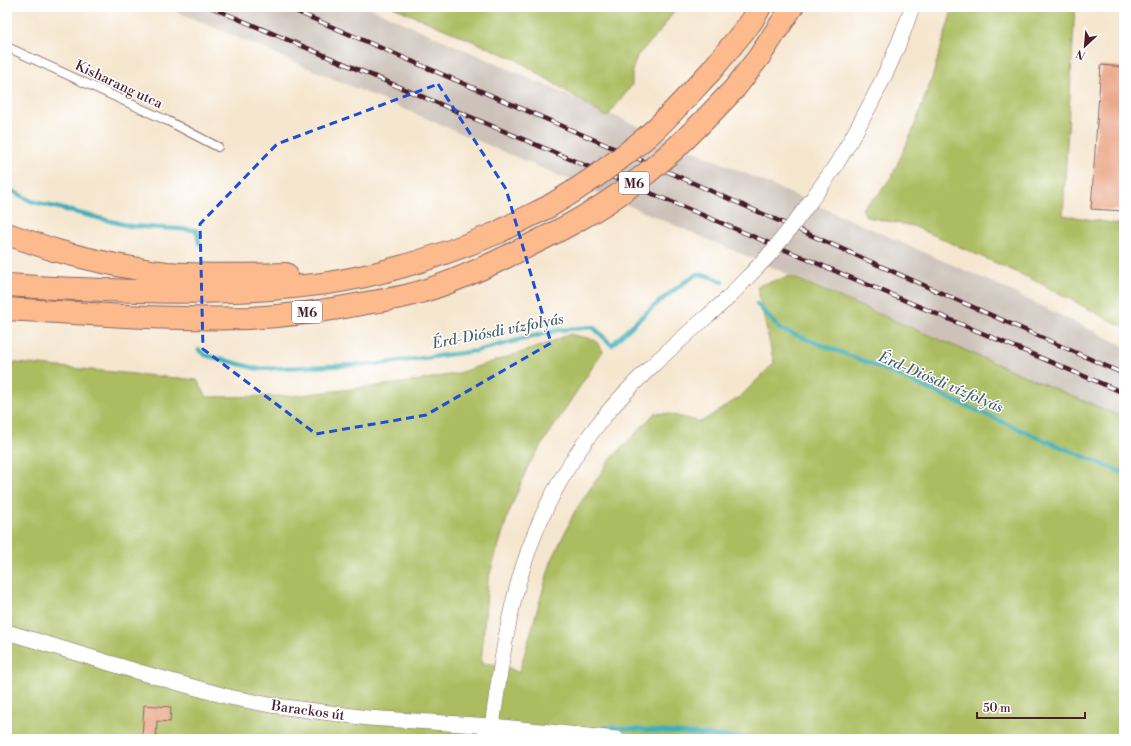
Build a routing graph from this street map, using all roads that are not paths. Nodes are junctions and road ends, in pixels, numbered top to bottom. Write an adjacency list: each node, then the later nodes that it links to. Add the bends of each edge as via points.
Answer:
1 (760, 7): 7 (highway, M6, bridge, via 711,71 675,110 643,140 582,186 499,232)
2 (792, 7): 9 (highway, M6, bridge, via 759,58 735,88 695,130 633,184 560,231 475,271 413,294 348,307 249,318 133,316)
3 (912, 7): 11 (street, bridge, via 862,122 814,197 766,258 727,300 673,347 616,403 598,424 552,496 535,534 518,584)
4 (7, 47): 5 (lane, Kisharang utca, via 168,121)
5 (218, 147)
6 (7, 234): 7 (highway, via 54,250 118,266 168,273 238,275)
7 (385, 272): 8 (highway, via 328,283 200,292)
8 (7, 286)
9 (7, 309)
10 (7, 632): 11 (street, Barackos út, via 229,697 270,705 368,718)
11 (492, 726): 12 (street, Barackos út)
12 (617, 739)

